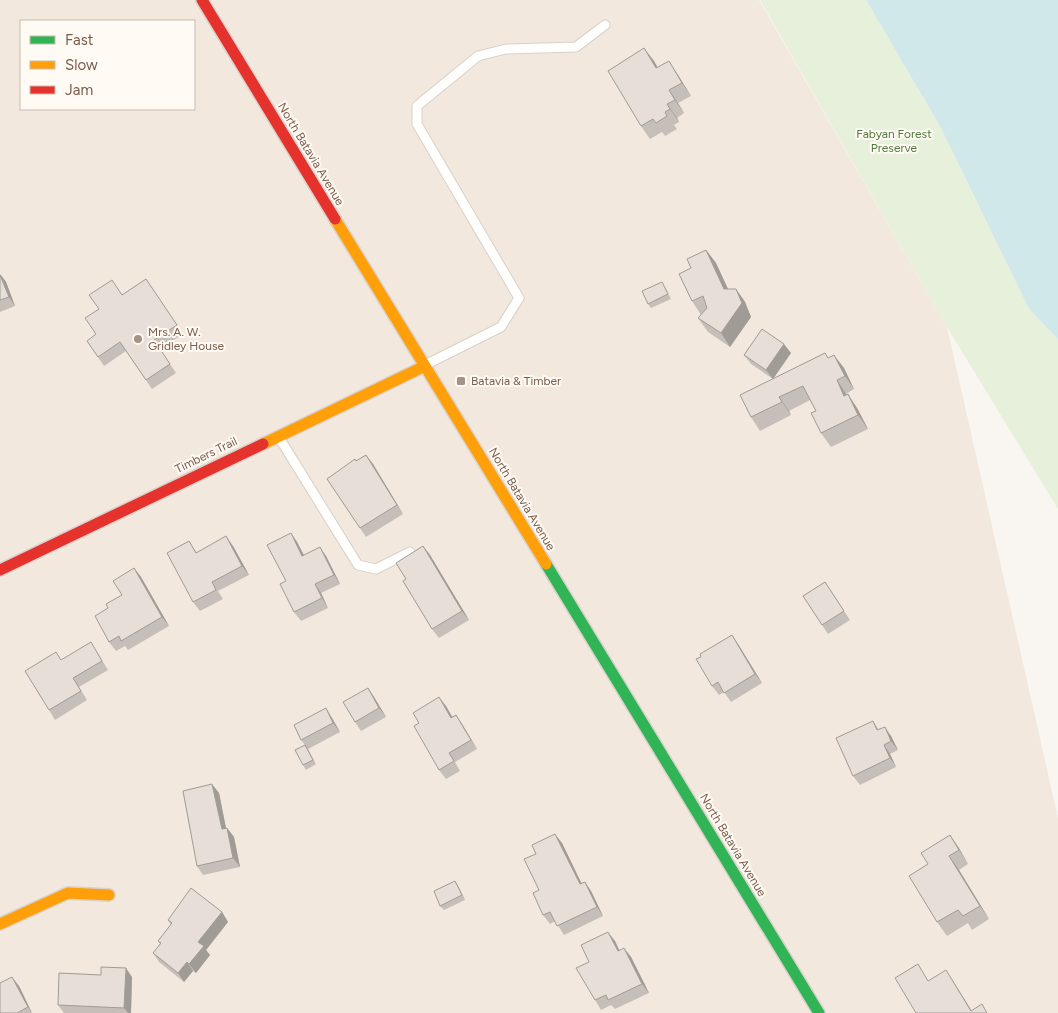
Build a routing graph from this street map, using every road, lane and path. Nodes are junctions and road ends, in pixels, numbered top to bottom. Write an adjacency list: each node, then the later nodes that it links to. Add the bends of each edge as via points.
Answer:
1 (202, 0): 3 (main road, North Batavia Avenue)
2 (605, 25): 3 (lane, via 576,47 506,49 478,56 417,106 417,124 519,298 501,328)
3 (425, 366): 4 (main road, Timbers Trail); 9 (main road, North Batavia Avenue)
4 (278, 436): 5 (lane, via 358,565 376,569); 6 (main road, Timbers Trail)
5 (410, 552)
6 (0, 570)
7 (110, 895): 8 (main road, via 68,893)
8 (0, 924)
9 (820, 1013)

